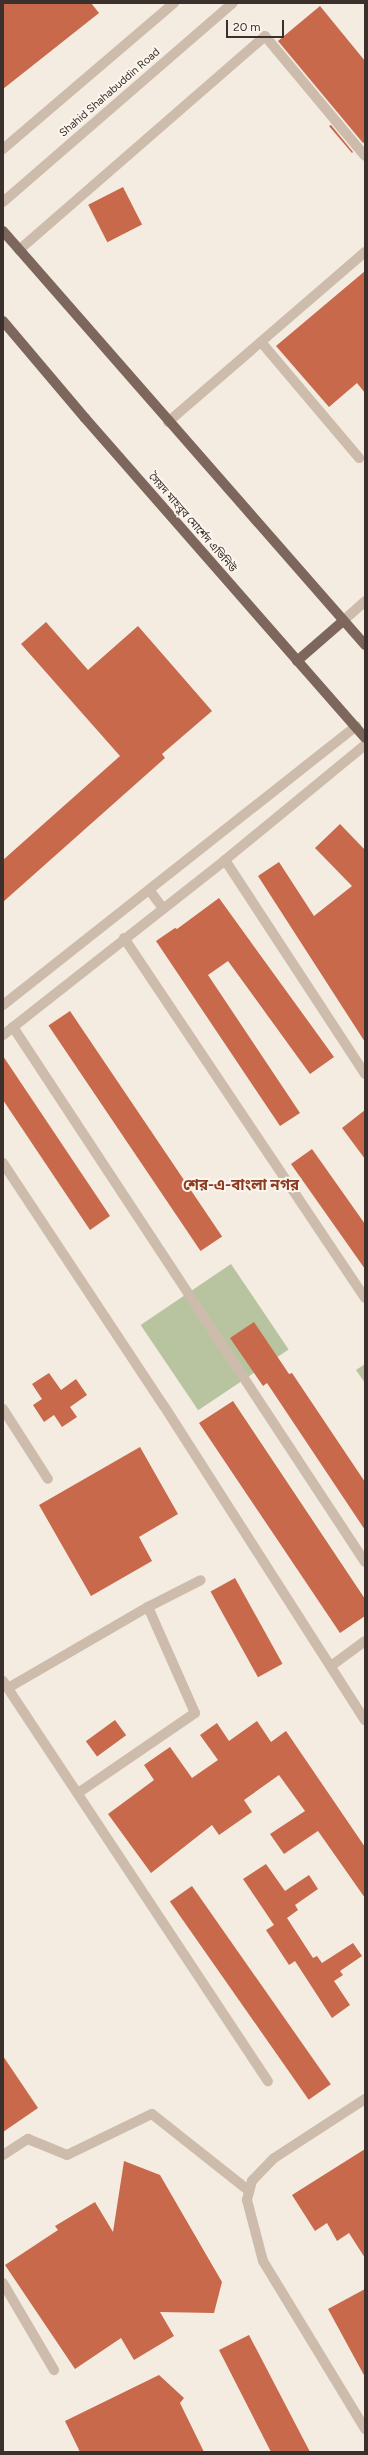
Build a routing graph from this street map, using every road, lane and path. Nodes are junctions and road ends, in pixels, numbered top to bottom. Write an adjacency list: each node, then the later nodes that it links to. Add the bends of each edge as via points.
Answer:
1 (174, 3): 3 (street)
2 (233, 3): 5 (street, Shahid Shahabuddin Road)
3 (3, 149)
4 (365, 156): 7 (street, via 266,36)
5 (3, 202)
6 (4, 234): 7 (main road)
7 (19, 250): 11 (main road)
8 (365, 253): 10 (street)
9 (3, 321): 16 (main road, সৈয়দ মাহবুব মোর্শেদ এভিনিউ)
10 (261, 342): 11 (street); 12 (street)
11 (168, 422): 14 (main road)
12 (359, 458)
13 (365, 601): 14 (street)
14 (343, 621): 15 (main road); 16 (main road)
15 (365, 645)
16 (297, 661): 17 (main road, সৈয়দ মাহবুব মোর্শেদ এভিনিউ)
17 (356, 726): 18 (main road, সৈয়দ মাহবুব মোর্শেদ এভিনিউ); 21 (street)
18 (365, 738)
19 (365, 745): 20 (street)
20 (226, 860): 22 (street); 27 (street)
21 (150, 891): 22 (street); 24 (street)
22 (163, 908): 23 (street)
23 (124, 938): 25 (street); 29 (street)
24 (3, 1005)
25 (13, 1027): 26 (street); 32 (street)
26 (3, 1035)
27 (365, 1074)
28 (3, 1163): 36 (street, via 168,1412)
29 (365, 1298)
30 (3, 1409): 31 (street)
31 (48, 1480)
32 (365, 1562)
33 (202, 1580): 34 (street)
34 (148, 1607): 37 (street); 39 (street, via 195,1714)
35 (365, 1641): 36 (street)
36 (331, 1666): 38 (street)
37 (5, 1685): 39 (street)
38 (365, 1720)
39 (78, 1793): 40 (street)
40 (268, 2081)
41 (365, 2099): 43 (street, via 274,2158 258,2173)
42 (3, 2155): 43 (street, via 28,2139 67,2155 152,2114)
43 (248, 2190): 46 (street, via 249,2210 263,2261)
44 (3, 2283): 45 (street)
45 (54, 2370)
46 (365, 2430)

